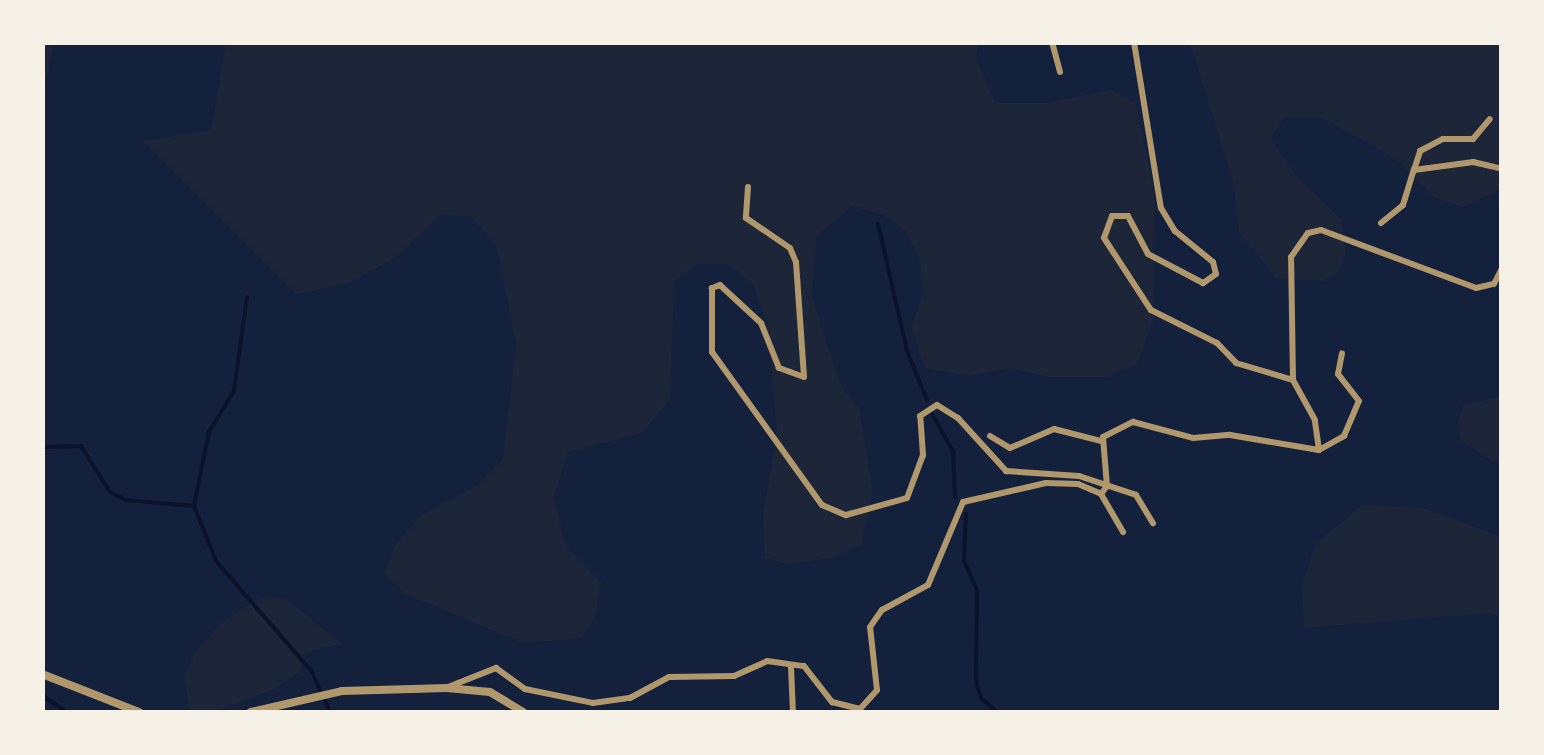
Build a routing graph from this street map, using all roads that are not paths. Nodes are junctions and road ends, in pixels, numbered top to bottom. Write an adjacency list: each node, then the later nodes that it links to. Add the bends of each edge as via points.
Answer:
1 (1052, 42): 3 (street)
2 (1134, 42): 12 (street, via 1161,208 1175,231 1213,262 1216,274 1203,282 1148,254 1128,216 1112,216 1104,238 1151,310 1217,343 1236,363)
3 (1060, 72)
4 (1490, 119): 6 (street, via 1473,139 1444,139 1420,151)
5 (1500, 167): 6 (street, via 1473,162); 7 (street)
6 (1414, 170): 9 (street, via 1403,205)
7 (1502, 180)
8 (748, 187): 16 (street, via 746,218 790,248 796,262 804,376 779,368 761,323 720,285 712,288 712,352 822,506 846,515 908,498 922,455 920,416 930,405 958,418 1006,471 1066,474)
9 (1381, 223)
10 (1502, 268): 12 (street, via 1494,284 1476,288 1321,230 1308,233 1292,257)
11 (1342, 354): 15 (street, via 1338,374 1359,401 1344,436)
12 (1293, 380): 15 (street, via 1316,420)
13 (990, 436): 14 (street, via 1010,448 1054,429)
14 (1101, 441): 15 (street, via 1122,424 1142,421 1193,438 1230,435); 16 (street)
15 (1320, 450)
16 (1107, 486): 17 (street); 18 (street, via 1142,498)
17 (1100, 494): 19 (street); 20 (street, via 1078,484 1046,483 963,502 928,585 882,610 870,628 877,690 865,707 832,702 804,666)
18 (1152, 523)
19 (1123, 532)
20 (791, 667): 22 (street, via 768,661 734,676 669,677 630,698 592,703 525,689 496,668); 26 (street)
21 (42, 674): 23 (street)
22 (448, 688): 24 (street, via 334,693); 25 (street, via 490,692)
23 (138, 712)
24 (250, 712)
25 (523, 712)
26 (792, 712)

